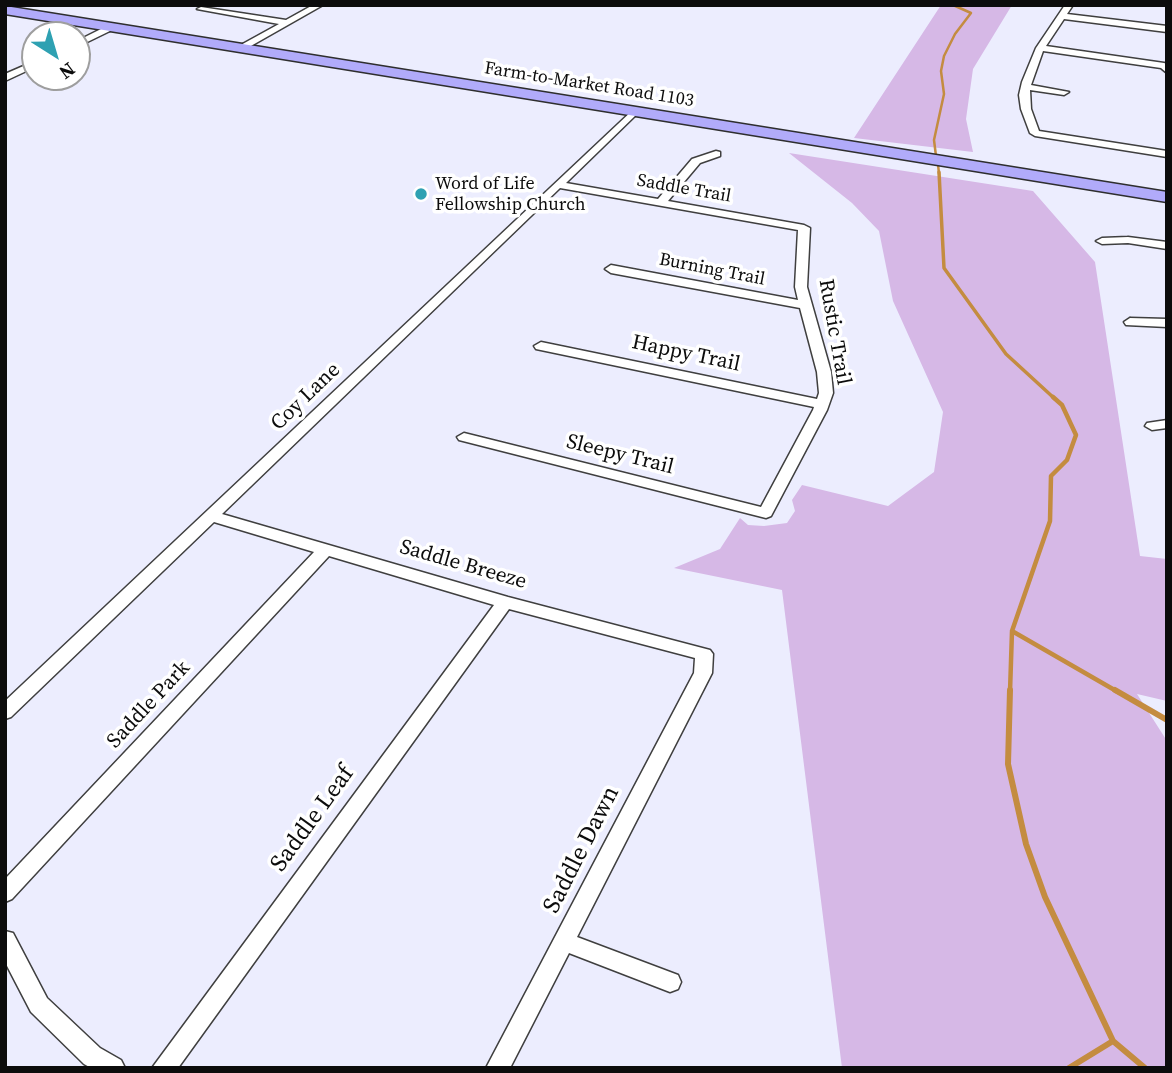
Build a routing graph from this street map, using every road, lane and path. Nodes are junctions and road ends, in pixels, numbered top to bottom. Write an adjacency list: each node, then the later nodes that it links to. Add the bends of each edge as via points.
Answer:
1 (319, 5): 6 (street)
2 (1069, 5): 5 (street)
3 (205, 7): 6 (street)
4 (5, 10): 7 (main road, Farm-to-Market Road 1103)
5 (1061, 16): 8 (street); 11 (street)
6 (289, 23): 10 (street)
7 (111, 27): 9 (street); 10 (main road, Farm-to-Market Road 1103)
8 (1167, 29)
9 (91, 37)
10 (242, 48): 17 (main road, Farm-to-Market Road 1103)
11 (1040, 48): 12 (street); 15 (street)
12 (1165, 68)
13 (21, 71): 14 (street)
14 (5, 78)
15 (1027, 88): 16 (street); 19 (street, via 1026,109 1035,133)
16 (1064, 92)
17 (635, 111): 20 (street, Coy Lane); 21 (main road, Farm-to-Market Road 1103)
18 (716, 154): 22 (street, via 696,161)
19 (1167, 154)
20 (559, 185): 22 (street, Saddle Trail); 34 (street, Coy Lane)
21 (1167, 197)
22 (660, 203): 23 (street, Saddle Trail)
23 (804, 228): 27 (street, Rustic Trail, via 801,287)
24 (1102, 241): 25 (street)
25 (1167, 246)
26 (611, 269): 27 (street, Burning Trail)
27 (806, 305): 31 (street, Rustic Trail, via 824,372)
28 (1130, 322): 29 (street)
29 (1167, 323)
30 (541, 346): 31 (street, Happy Trail)
31 (822, 404): 33 (street, Rustic Trail)
32 (464, 437): 33 (street, Sleepy Trail)
33 (766, 513)
34 (209, 516): 35 (street, Saddle Breeze); 38 (street, Coy Lane)
35 (326, 549): 36 (street, Saddle Breeze); 39 (street, Saddle Park)
36 (505, 602): 37 (street, Saddle Breeze); 44 (street, Saddle Leaf)
37 (704, 654): 41 (street, Saddle Dawn, via 703,673)
38 (5, 712)
39 (5, 893)
40 (5, 940): 43 (street, via 39,1005 92,1056)
41 (565, 942): 42 (street); 45 (street, Saddle Dawn)
42 (670, 982)
43 (113, 1068)
44 (164, 1068)
45 (498, 1068)

